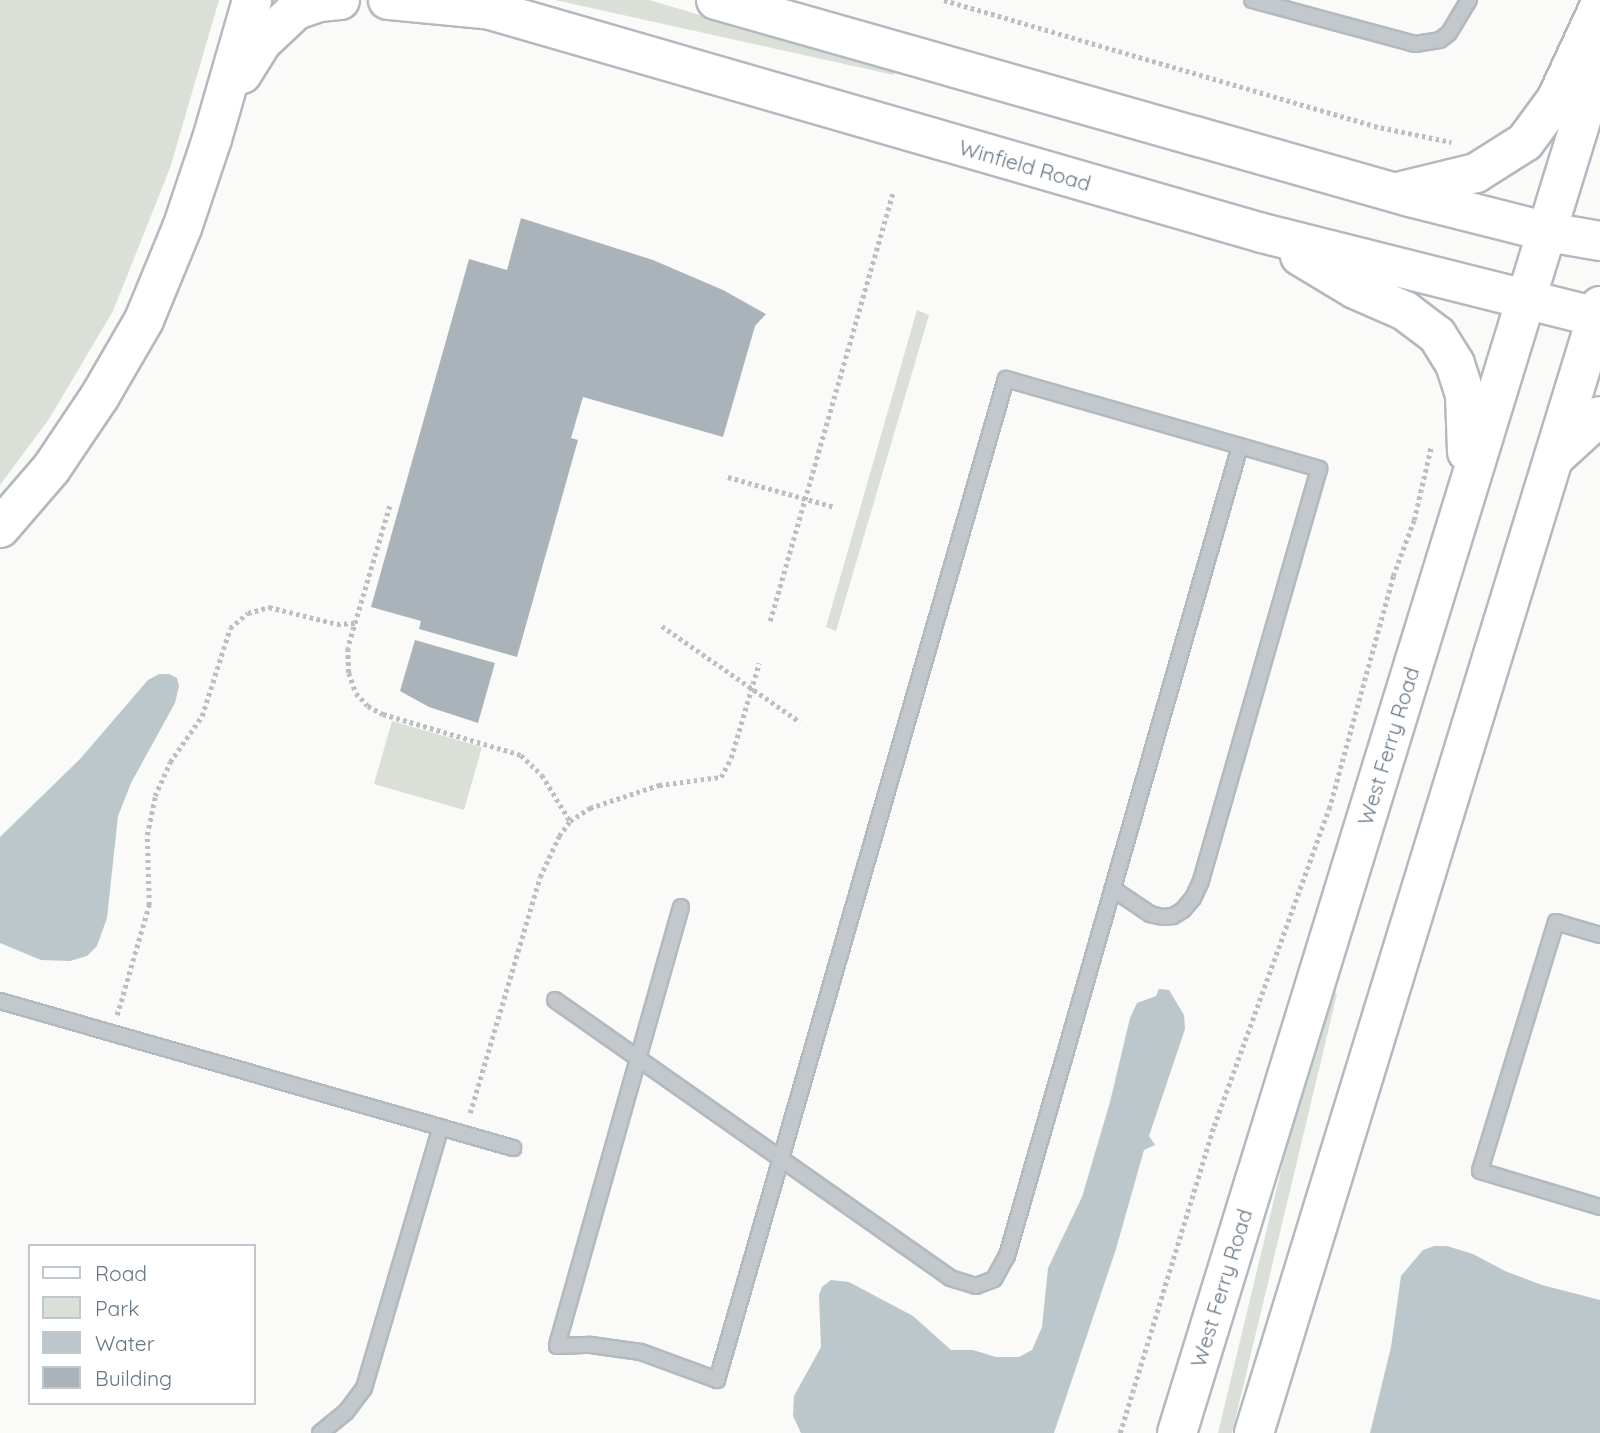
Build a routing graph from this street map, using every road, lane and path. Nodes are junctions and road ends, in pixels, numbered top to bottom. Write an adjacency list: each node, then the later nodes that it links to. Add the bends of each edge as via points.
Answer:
1 (252, 0): 12 (main road)
2 (340, 0): 12 (main road, via 296,10 276,26 233,91)
3 (388, 0): 10 (main road)
4 (453, 0): 10 (main road, Winfield Road)
5 (716, 0): 15 (main road)
6 (944, 0): 13 (path, via 1374,126)
7 (1252, 0): 8 (lane, via 1415,44 1440,40 1449,33)
8 (1469, 0)
9 (1600, 5): 15 (main road, via 1556,100 1525,142 1476,173)
10 (491, 10): 17 (main road, Winfield Road)
11 (1600, 59): 16 (main road, West Ferry Road)
12 (212, 139): 30 (main road, via 144,320 51,469)
13 (1458, 143)
14 (893, 191): 27 (path)
15 (1393, 193): 16 (main road)
16 (1548, 232): 18 (main road); 19 (main road, West Ferry Road)
17 (1262, 233): 19 (main road, Winfield Road); 26 (main road, via 1355,289 1405,311 1437,335 1455,364 1465,394)
18 (1600, 241)
19 (1525, 300): 20 (main road, Winfield Road); 26 (main road, West Ferry Road)
20 (1599, 314): 24 (main road)
21 (1600, 416): 24 (main road)
22 (1431, 444): 51 (path, via 1414,520 1393,576 1329,809 1213,1126)
23 (1240, 446): 38 (lane); 38 (lane, via 1319,468 1224,801 1201,881 1183,910 1173,916 1150,914); 48 (lane, via 1006,379)
24 (1553, 459): 53 (main road)
25 (728, 477): 27 (path)
26 (1468, 482): 52 (main road, West Ferry Road)
27 (806, 499): 29 (path); 31 (path)
28 (390, 506): 32 (path)
29 (835, 507)
30 (0, 528)
31 (771, 621)
32 (356, 623): 37 (path, via 347,656 361,700 383,713 521,755 542,775); 43 (path, via 337,624 269,607 248,613 230,628 202,716 170,762 155,796 147,835 149,905)
33 (662, 626): 35 (path)
34 (759, 663): 35 (path)
35 (751, 688): 36 (path); 37 (path, via 721,777 659,785 590,808)
36 (800, 722)
37 (570, 821): 46 (path, via 552,847 540,877)
38 (1113, 889): 48 (lane, via 1007,1256 994,1279 976,1286 950,1278)
39 (681, 907): 44 (lane)
40 (1600, 935): 49 (lane, via 1556,922 1480,1171)
41 (555, 1000): 44 (lane)
42 (0, 1001): 43 (lane)
43 (112, 1033): 45 (lane)
44 (638, 1060): 48 (lane); 48 (lane, via 557,1346 641,1352 717,1380)
45 (441, 1127): 46 (lane); 50 (lane, via 364,1388 346,1412)
46 (464, 1134): 47 (lane)
47 (513, 1148)
48 (781, 1158)
49 (1600, 1207)
50 (320, 1433)
51 (1119, 1433)
52 (1177, 1433)
53 (1254, 1433)

